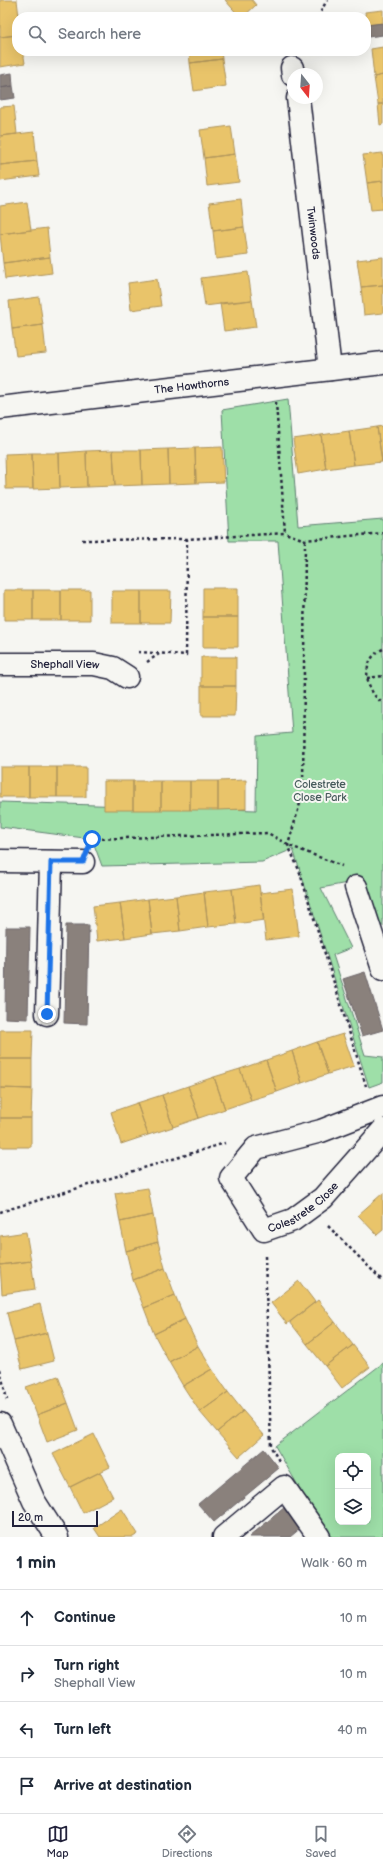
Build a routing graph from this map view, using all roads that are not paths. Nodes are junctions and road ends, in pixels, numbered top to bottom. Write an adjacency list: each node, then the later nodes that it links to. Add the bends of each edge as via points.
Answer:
1 (299, 104): 3 (street, Twinwoods)
2 (383, 363): 3 (street, The Hawthorns)
3 (330, 369): 4 (street, The Hawthorns)
4 (0, 408)
5 (0, 664): 6 (street, Shephall View, via 94,664 113,668)
6 (127, 677)
7 (0, 861): 8 (street)
8 (51, 862): 9 (street); 12 (street)
9 (83, 862)
10 (356, 887): 11 (street)
11 (383, 969)
12 (47, 1014)
13 (383, 1107): 14 (street, Colestrete Close, via 320,1131 256,1148 231,1178 264,1230 293,1220 323,1198)
14 (383, 1130)
15 (0, 1424): 16 (street, via 34,1502)
16 (57, 1537)
17 (224, 1537): 18 (street, via 284,1487)
18 (319, 1537)

